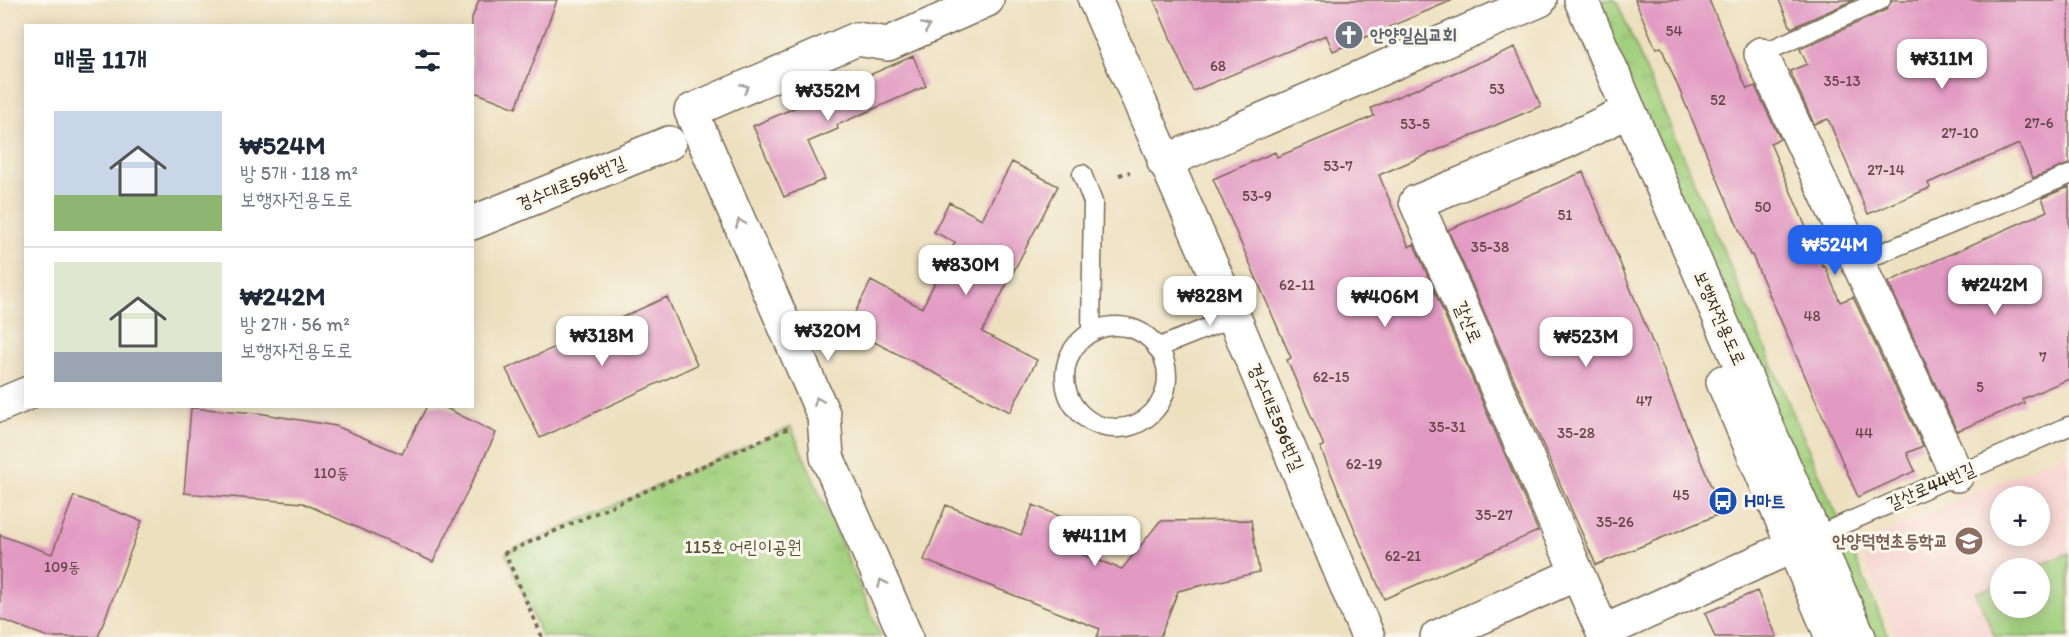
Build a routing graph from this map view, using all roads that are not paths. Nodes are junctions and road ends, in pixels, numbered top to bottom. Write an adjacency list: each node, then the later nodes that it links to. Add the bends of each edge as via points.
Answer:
1 (987, 0): 25 (street, one-way to 1, via 827,457 824,416 692,111 857,39 888,44)
2 (1095, 0): 10 (street, 경수대로596번길)
3 (1540, 0): 10 (street)
4 (1558, 0): 8 (street)
5 (1581, 0): 22 (street, 보행자전용도로)
6 (1881, 0): 7 (lane)
7 (1761, 54): 14 (street)
8 (1612, 119): 22 (street); 23 (street, 갈산로, via 1416,202)
9 (669, 142): 13 (street, 경수대로596번길)
10 (1164, 162): 15 (street, 경수대로596번길)
11 (1082, 174): 16 (lane, via 1093,202)
12 (2069, 175): 14 (lane)
13 (474, 222)
14 (1857, 263): 21 (street)
15 (1234, 317): 17 (lane); 26 (street, 경수대로596번길)
16 (1091, 332): 17 (lane, via 1114,326 1139,331); 17 (lane, via 1073,349 1064,372 1067,396 1082,417 1104,428 1129,428 1150,416 1160,402 1167,370)
17 (1157, 348)
18 (24, 395): 19 (street)
19 (0, 405)
20 (2069, 426): 21 (lane, 갈산로44번길)
21 (1957, 475): 22 (lane, 갈산로44번길)
22 (1804, 541): 24 (street); 28 (street); 29 (street, 보행자전용도로)
23 (1576, 574): 24 (street, 갈산로); 27 (street)
24 (1604, 635)
25 (906, 637)
26 (1368, 637)
27 (1437, 637)
28 (1832, 637)
29 (1859, 637)

